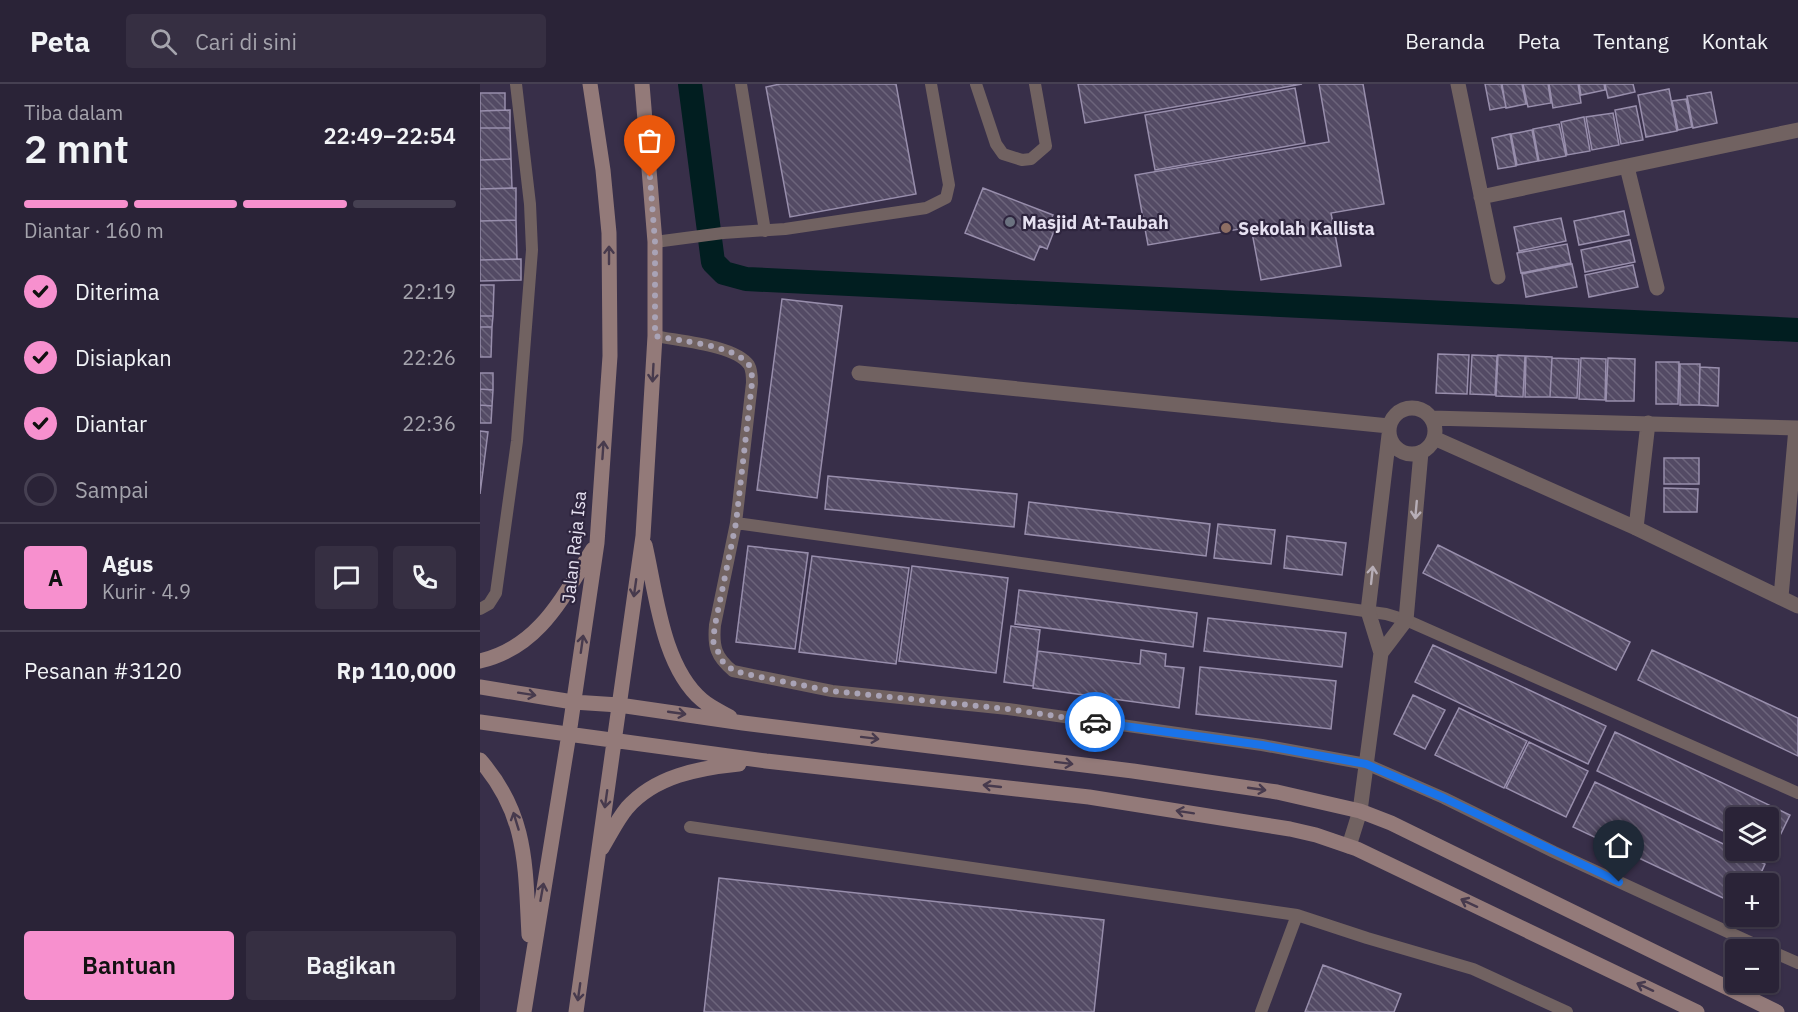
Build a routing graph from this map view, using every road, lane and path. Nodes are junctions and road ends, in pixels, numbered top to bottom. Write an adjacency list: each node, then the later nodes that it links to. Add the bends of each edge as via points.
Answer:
1 (516, 84): 30 (lane, via 530,204 531,262 517,441 496,593)
2 (590, 84): 27 (main road, Jalan Raja Isa, one-way to 2, via 610,356 609,233)
3 (642, 84): 13 (main road)
4 (741, 84): 12 (lane)
5 (931, 84): 12 (lane, via 948,175 946,198 926,208)
6 (976, 84): 7 (lane, via 996,144 1003,154 1022,160 1031,159 1046,146)
7 (1035, 84)
8 (1458, 84): 11 (street)
9 (1798, 130): 10 (street)
10 (1627, 167): 11 (street); 15 (street)
11 (1481, 197): 14 (street)
12 (765, 231): 13 (lane)
13 (655, 242): 16 (main road)
14 (1498, 278)
15 (1657, 288)
16 (655, 336): 24 (lane, via 726,350 744,359 751,368); 26 (main road, one-way to 26)
17 (859, 373): 21 (street)
18 (1431, 418): 19 (street); 21 (street, via 1416,409 1407,409 1399,412); 22 (street)
19 (1648, 423): 20 (street); 25 (street)
20 (1797, 428): 28 (street)
21 (1389, 430): 23 (street, via 1393,445 1401,452); 31 (street, one-way to 21)
22 (1434, 438): 23 (street); 25 (street)
23 (1421, 452): 32 (street, one-way to 32)
24 (736, 523): 31 (lane); 44 (lane, via 713,641 723,662 734,671 832,691 1020,711 1262,745)
25 (1636, 528): 28 (street)
26 (643, 536): 37 (main road, one-way to 37); 39 (main road, via 665,637 687,683 702,700)
27 (597, 543): 34 (main road, via 538,630 522,644); 36 (main road, Jalan Raja Isa, one-way to 27)
28 (1781, 597): 29 (street)
29 (1798, 606)
30 (480, 609)
31 (1368, 611): 32 (lane); 33 (street)
32 (1406, 620): 33 (street); 45 (lane)
33 (1381, 653): 44 (street)
34 (480, 661)
35 (480, 687): 36 (main road, one-way to 36)
36 (573, 702): 37 (main road); 40 (main road, Jalan Raja Isa)
37 (619, 705): 39 (main road, one-way to 39); 41 (main road)
38 (480, 722): 40 (main road)
39 (743, 723): 46 (main road, one-way to 46, via 1133,771 1277,792)
40 (569, 734): 41 (main road); 53 (main road, Jalan Raja Isa, one-way to 40)
41 (614, 741): 43 (main road); 49 (main road, one-way to 49)
42 (480, 759): 53 (main road, one-way to 42, via 521,837 501,786)
43 (766, 761): 48 (main road, one-way to 43, via 1290,829 1089,797); 49 (main road, via 709,767 680,774 653,788 625,810)
44 (1366, 764): 46 (street); 51 (lane)
45 (1798, 793)
46 (1360, 811): 48 (street); 60 (main road)
47 (690, 827): 50 (lane)
48 (1349, 846): 59 (main road, one-way to 48)
49 (598, 856): 56 (main road, one-way to 56)
50 (1297, 915): 57 (lane); 58 (lane, via 1473,969)
51 (1744, 939)
52 (1779, 955): 54 (lane)
53 (530, 962): 55 (main road, Jalan Raja Isa)
54 (1798, 963)
55 (524, 1012)
56 (576, 1012)
57 (1261, 1012)
58 (1568, 1012)
59 (1698, 1012)
60 (1777, 1012)

